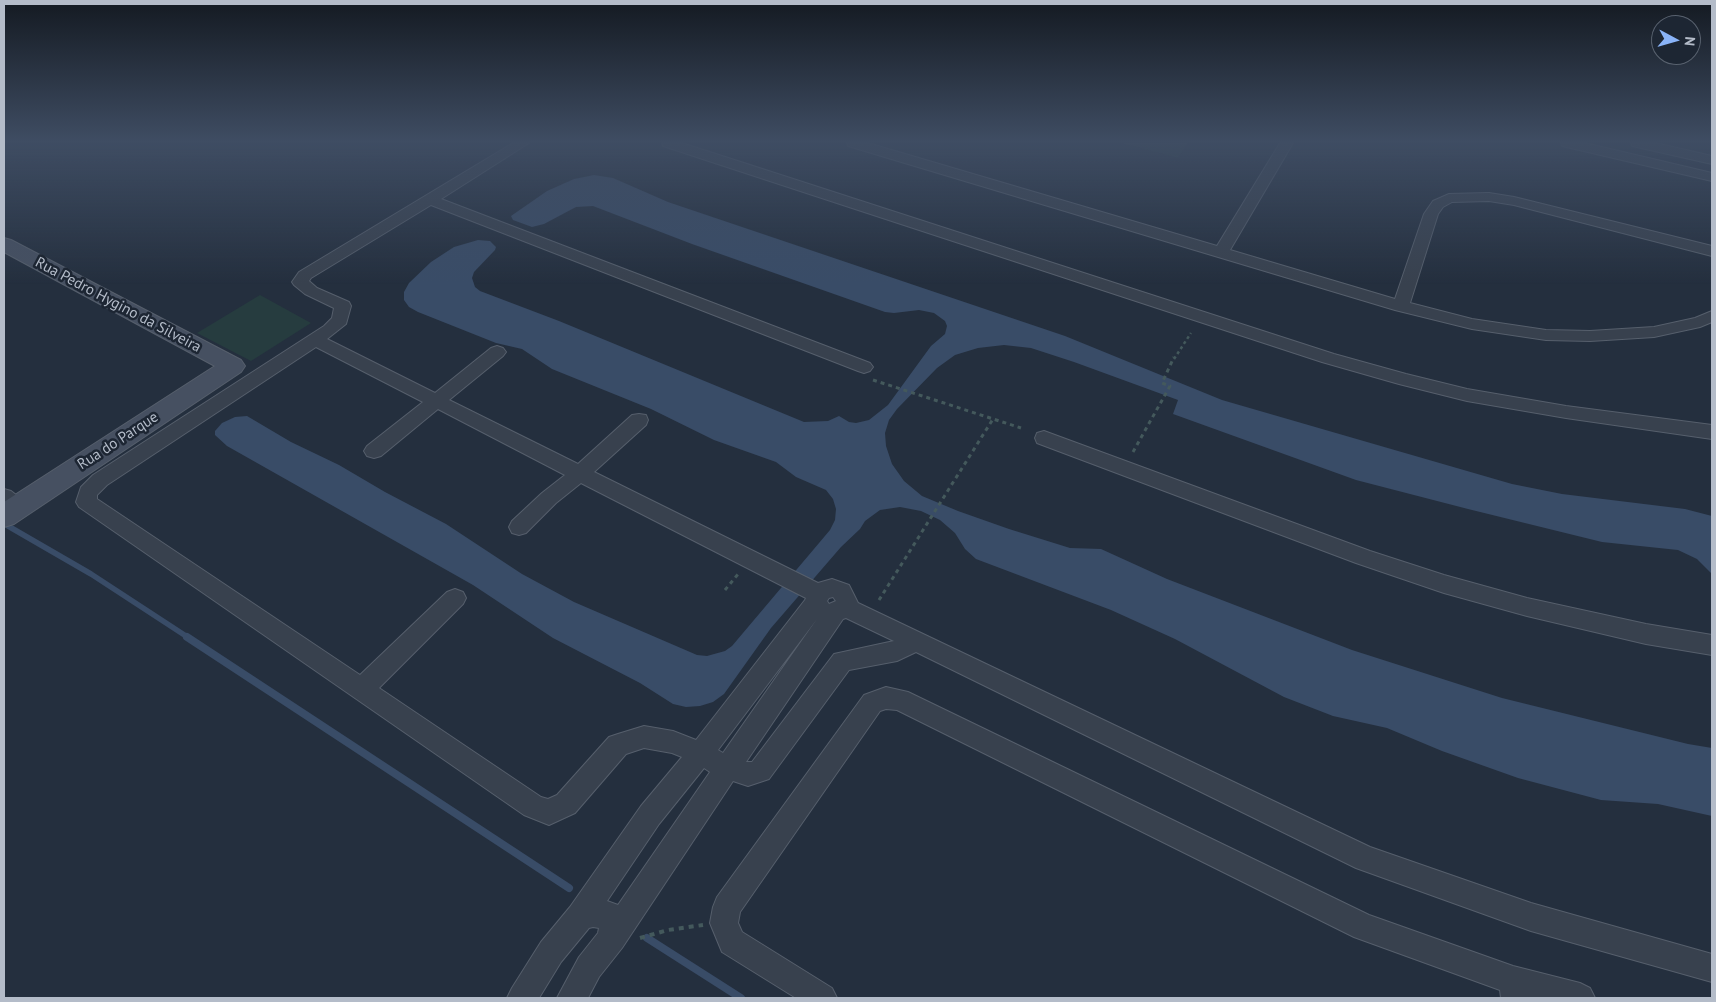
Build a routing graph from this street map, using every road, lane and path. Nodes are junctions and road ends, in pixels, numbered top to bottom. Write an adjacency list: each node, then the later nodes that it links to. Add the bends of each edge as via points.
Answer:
1 (444, 190): 5 (street)
2 (811, 190): 20 (street, via 1318,355 1405,380 1557,411)
3 (1011, 190): 8 (street)
4 (1259, 190): 8 (street)
5 (428, 199): 12 (street, via 305,275 300,282 342,306 340,320); 15 (street)
6 (4, 244): 14 (street, Rua Pedro Hygino da Silveira)
7 (1712, 251): 9 (street, via 1514,201 1489,197 1449,198 1438,204 1431,214)
8 (1221, 252): 9 (street)
9 (1401, 306): 10 (street, via 1472,324 1546,335 1654,332 1700,322)
10 (1712, 316)
11 (1191, 333): 23 (path, via 1172,361 1162,384 1170,386)
12 (315, 340): 16 (street); 32 (street, via 100,480 88,492 86,502)
13 (497, 352): 16 (street)
14 (233, 366): 25 (street, Rua do Parque)
15 (869, 374): 17 (path, via 896,388)
16 (437, 401): 22 (street); 24 (street)
17 (993, 419): 19 (path); 28 (path)
18 (639, 420): 24 (street)
19 (1021, 428)
20 (1712, 432)
21 (1044, 438): 31 (street, via 1444,584 1646,634)
22 (374, 451)
23 (1133, 452)
24 (580, 474): 26 (street); 29 (street, via 782,576)
25 (9, 506)
26 (519, 526)
27 (455, 598): 32 (street)
28 (879, 600)
29 (825, 602): 30 (street); 33 (street); 34 (street)
30 (915, 641): 34 (street, via 897,651 842,661 760,771 748,774); 38 (street, via 1365,859 1531,917)
31 (1712, 645)
32 (362, 689): 33 (street, via 533,806 549,812 566,804 618,745 644,737 673,742)
33 (701, 753): 34 (street); 35 (street, via 650,815)
34 (727, 768): 37 (street)
35 (580, 917): 37 (street, via 593,913 608,915 613,925); 40 (street, via 551,952)
36 (724, 923): 37 (path, via 668,930 619,944); 39 (street, via 727,907 872,703 886,698 900,700 1364,927); 42 (street, via 732,942)
37 (612, 938): 41 (street)
38 (1712, 968)
39 (1515, 989): 43 (street)
40 (522, 998)
41 (572, 998)
42 (822, 998)
43 (1580, 998)

